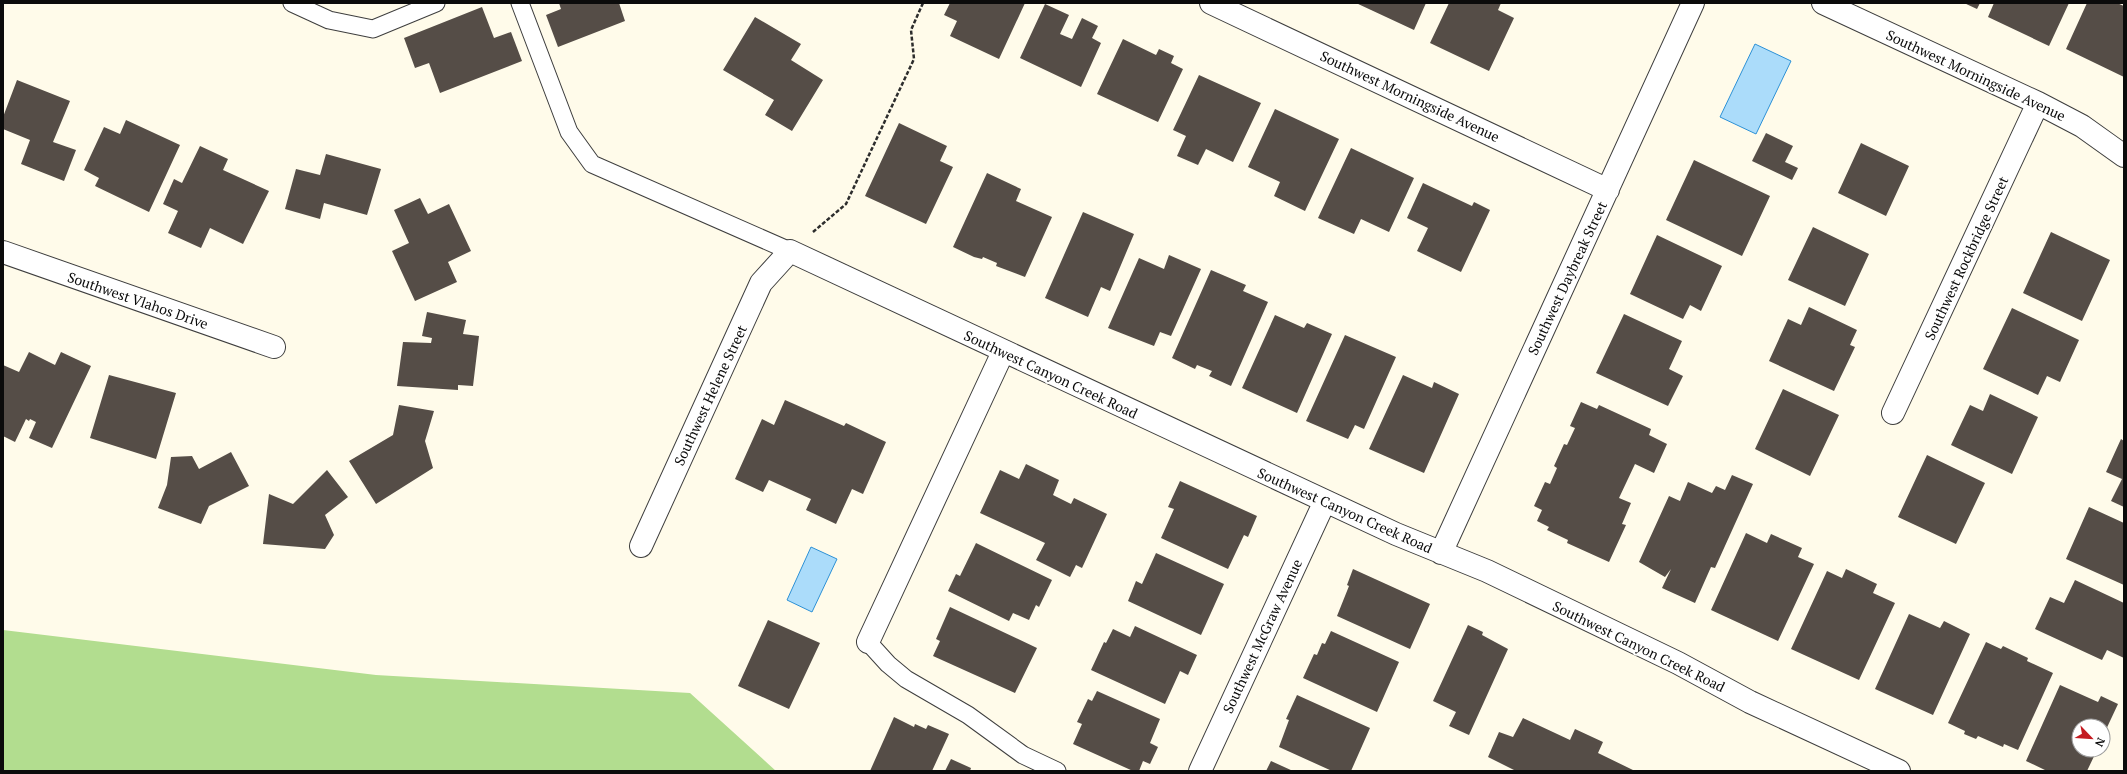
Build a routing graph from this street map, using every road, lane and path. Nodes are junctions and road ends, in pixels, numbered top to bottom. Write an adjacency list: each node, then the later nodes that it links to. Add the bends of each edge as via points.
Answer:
1 (292, 3): 2 (lane, via 329,20 373,29)
2 (436, 3)
3 (520, 3): 12 (lane, via 569,132 592,164)
4 (923, 3): 12 (path, via 911,30 914,59 846,204)
5 (1212, 3): 10 (street, Southwest Morningside Avenue)
6 (1693, 3): 10 (street, Southwest Daybreak Street)
7 (1823, 3): 8 (street, Southwest Morningside Avenue)
8 (2038, 102): 9 (street, Southwest Morningside Avenue, via 2082,126); 15 (street, Southwest Rockbridge Street)
9 (2124, 156)
10 (1608, 190): 18 (street, Southwest Daybreak Street)
11 (3, 252): 13 (street, Southwest Vlahos Drive)
12 (790, 252): 14 (street, Southwest Canyon Creek Road); 17 (street, Southwest Helene Street, via 761,284)
13 (274, 347)
14 (1003, 352): 16 (street, Southwest Canyon Creek Road); 19 (street)
15 (1893, 413)
16 (1325, 501): 18 (street, Southwest Canyon Creek Road); 21 (street, Southwest McGraw Avenue)
17 (641, 546)
18 (1441, 553): 22 (street, Southwest Canyon Creek Road, via 1553,602 1678,663 1750,702)
19 (868, 642): 20 (lane, via 906,679 968,715 1023,755)
20 (1057, 771)
21 (1200, 771)
22 (1899, 771)

